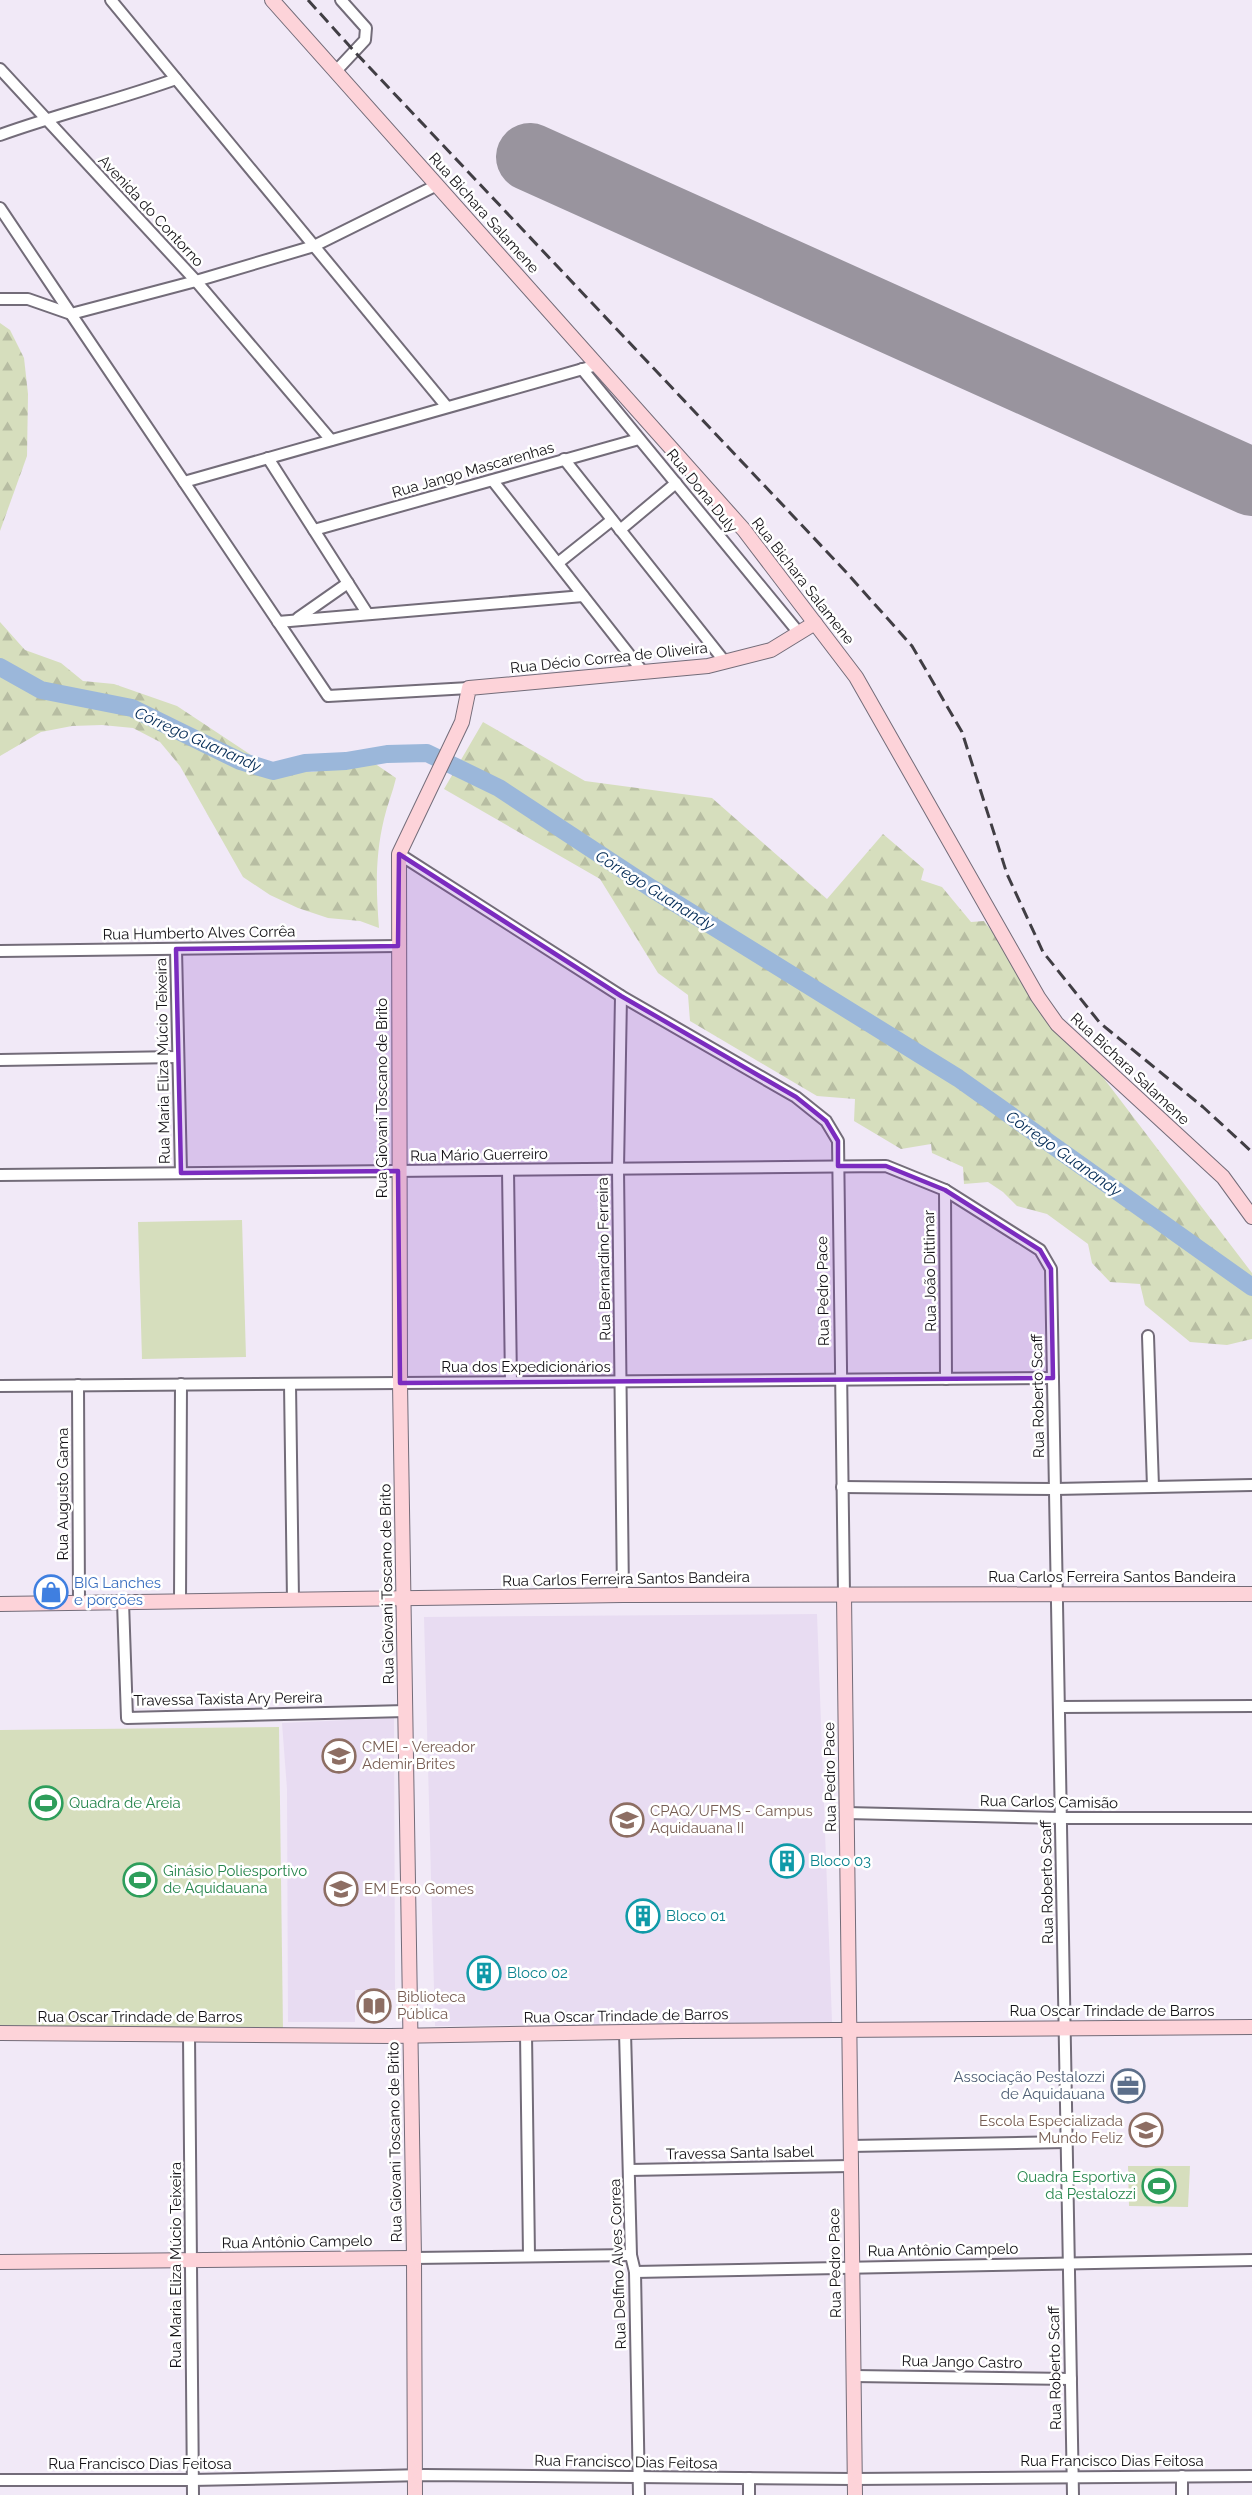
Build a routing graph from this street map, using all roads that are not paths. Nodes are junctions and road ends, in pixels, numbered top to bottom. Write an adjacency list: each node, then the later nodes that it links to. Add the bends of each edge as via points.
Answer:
1 (111, 0): 6 (street)
2 (272, 0): 5 (main road, Rua Bichara Salamene)
3 (341, 0): 5 (street, via 366,28 365,39)
4 (0, 69): 7 (street, Avenida do Contorno)
5 (336, 71): 9 (main road, Rua Bichara Salamene)
6 (176, 79): 7 (street); 11 (street)
7 (45, 118): 8 (street); 12 (street, Avenida do Contorno)
8 (0, 135)
9 (437, 185): 11 (street); 15 (main road, Rua Bichara Salamene)
10 (0, 208): 14 (street)
11 (314, 246): 12 (street); 17 (street)
12 (196, 281): 14 (street, Avenida do Contorno); 19 (street)
13 (2, 299): 14 (street, via 28,299)
14 (71, 315): 23 (street)
15 (597, 365): 16 (street); 34 (main road, Rua Bichara Salamene, via 744,530)
16 (582, 369): 17 (street); 18 (street, Rua Dona Duly)
17 (447, 407): 19 (street)
18 (639, 439): 21 (street, Rua Jango Mascarenhas); 24 (street, Rua Dona Duly)
19 (331, 440): 20 (street)
20 (268, 458): 23 (street); 26 (street)
21 (564, 459): 22 (street, Rua Jango Mascarenhas); 25 (street)
22 (493, 481): 26 (street, Rua Jango Mascarenhas); 28 (street)
23 (184, 482): 33 (street)
24 (676, 483): 27 (street); 35 (street, Rua Dona Duly)
25 (612, 520): 27 (street); 28 (street)
26 (314, 530): 29 (street)
27 (620, 530): 36 (street)
28 (558, 563): 30 (street)
29 (348, 583): 31 (street); 32 (street)
30 (583, 596): 31 (street); 37 (street)
31 (367, 613): 32 (street)
32 (295, 620): 33 (street)
33 (278, 622): 38 (street, via 328,696)
34 (815, 623): 35 (main road, Rua Décio Correa de Oliveira); 54 (main road, Rua Bichara Salamene, via 856,677 1057,1024 1223,1177)
35 (799, 633): 36 (main road, Rua Décio Correa de Oliveira, via 771,650)
36 (725, 662): 37 (main road, Rua Décio Correa de Oliveira)
37 (643, 672): 38 (main road, Rua Décio Correa de Oliveira)
38 (470, 688): 39 (main road, Rua Giovani Toscano de Brito, via 459,727)
39 (399, 854): 40 (main road, Rua Giovani Toscano de Brito); 43 (street, Rua Pedro Pace)
40 (399, 946): 41 (street, Rua Humberto Alves Corrêa); 50 (main road, Rua Giovani Toscano de Brito)
41 (176, 949): 42 (street, Rua Humberto Alves Corrêa); 44 (street, Rua Maria Eliza Múcio Teixeira)
42 (0, 951)
43 (621, 996): 46 (street, Rua Pedro Pace, via 796,1097 826,1120 838,1141); 48 (street, Rua Bernardino Ferreira)
44 (178, 1058): 45 (street); 51 (street, Rua Maria Eliza Múcio Teixeira)
45 (0, 1060)
46 (838, 1166): 47 (street, Rua Mário Guerreiro); 48 (street, Rua Mário Guerreiro); 58 (street, Rua Pedro Pace)
47 (886, 1166): 53 (street, Rua João Dittimar)
48 (618, 1169): 49 (street, Rua Mário Guerreiro); 60 (street, Rua Bernardino Ferreira)
49 (508, 1170): 50 (street, Rua Mário Guerreiro); 59 (street)
50 (398, 1171): 51 (street, Rua Mário Guerreiro); 61 (main road, Rua Giovani Toscano de Brito)
51 (181, 1173): 52 (street, Rua Mário Guerreiro)
52 (0, 1175)
53 (945, 1190): 56 (street, Rua Roberto Scaff, via 1040,1250 1051,1269); 57 (street, Rua João Dittimar)
54 (1252, 1217)
55 (1148, 1336): 68 (street)
56 (1053, 1378): 57 (street, Rua dos Expedicionários); 69 (street, Rua Roberto Scaff)
57 (946, 1379): 58 (street, Rua dos Expedicionários)
58 (840, 1380): 60 (street, Rua dos Expedicionários); 67 (street, Rua Pedro Pace)
59 (511, 1382): 60 (street, Rua dos Expedicionários); 61 (street, Rua dos Expedicionários)
60 (620, 1382): 73 (street, Rua Bernardino Ferreira)
61 (400, 1383): 63 (street, Rua dos Expedicionários); 74 (main road, Rua Giovani Toscano de Brito)
62 (181, 1384): 63 (street, Rua dos Expedicionários); 64 (street, Rua dos Expedicionários); 77 (street)
63 (290, 1384): 75 (street)
64 (78, 1385): 65 (street, Rua dos Expedicionários); 78 (street, Rua Augusto Gama)
65 (0, 1386)
66 (1252, 1485): 68 (street)
67 (842, 1486): 69 (street); 71 (street, Rua Pedro Pace)
68 (1153, 1487): 69 (street)
69 (1055, 1489): 70 (street, Rua Roberto Scaff)
70 (1056, 1593): 71 (main road, Rua Carlos Ferreira Santos Bandeira); 72 (main road, Rua Carlos Ferreira Santos Bandeira); 81 (street, Rua Roberto Scaff)
71 (844, 1594): 73 (main road, Rua Carlos Ferreira Santos Bandeira); 83 (main road, Rua Pedro Pace)
72 (1252, 1594)
73 (623, 1595): 74 (main road, Rua Carlos Ferreira Santos Bandeira)
74 (404, 1598): 75 (main road, Rua Carlos Ferreira Santos Bandeira); 82 (main road, Rua Giovani Toscano de Brito)
75 (293, 1600): 77 (main road, Rua Carlos Ferreira Santos Bandeira)
76 (123, 1602): 77 (main road, Rua Carlos Ferreira Santos Bandeira); 78 (main road, Rua Carlos Ferreira Santos Bandeira); 82 (street, Travessa Taxista Ary Pereira, via 127,1718)
77 (180, 1602)
78 (79, 1603): 79 (main road, Rua Carlos Ferreira Santos Bandeira)
79 (0, 1604)
80 (1252, 1706): 81 (street)
81 (1059, 1707): 84 (street, Rua Roberto Scaff)
82 (406, 1711): 93 (main road, Rua Giovani Toscano de Brito)
83 (846, 1813): 84 (street, Rua Carlos Camisão); 88 (main road, Rua Pedro Pace)
84 (1060, 1818): 85 (street, Rua Carlos Camisão); 86 (street, Rua Roberto Scaff)
85 (1252, 1818)
86 (1064, 2027): 87 (main road, Rua Oscar Trindade de Barros); 88 (main road, Rua Oscar Trindade de Barros); 94 (street, Rua Roberto Scaff)
87 (1252, 2027)
88 (848, 2030): 89 (main road, Rua Oscar Trindade de Barros); 95 (main road, Rua Pedro Pace)
89 (625, 2032): 91 (main road, Rua Oscar Trindade de Barros); 97 (street, Rua Delfino Alves Correa)
90 (0, 2033): 92 (main road, Rua Oscar Trindade de Barros)
91 (526, 2034): 93 (main road, Rua Oscar Trindade de Barros); 99 (street)
92 (189, 2035): 93 (main road, Rua Oscar Trindade de Barros); 101 (street, Rua Maria Eliza Múcio Teixeira)
93 (409, 2035): 100 (main road, Rua Giovani Toscano de Brito)
94 (1066, 2142): 95 (street); 104 (street, Rua Roberto Scaff)
95 (850, 2146): 96 (main road, Rua Pedro Pace)
96 (851, 2166): 97 (street, Travessa Santa Isabel); 105 (main road, Rua Pedro Pace)
97 (629, 2170): 98 (street, Rua Delfino Alves Correa)
98 (631, 2255): 99 (street, Rua Antônio Campelo); 106 (street, Rua Delfino Alves Correa)
99 (529, 2256): 100 (street, Rua Antônio Campelo)
100 (414, 2258): 101 (main road, Rua Antônio Campelo); 109 (main road, Rua Giovani Toscano de Brito)
101 (190, 2260): 103 (main road, Rua Antônio Campelo); 117 (street, Rua Maria Eliza Múcio Teixeira)
102 (1252, 2260): 104 (street, Rua Antônio Campelo)
103 (0, 2262)
104 (1068, 2264): 105 (street, Rua Antônio Campelo); 108 (street, Rua Roberto Scaff)
105 (852, 2268): 106 (street, Rua Antônio Campelo); 107 (main road, Rua Pedro Pace)
106 (635, 2272): 113 (street, Rua Delfino Alves Correa)
107 (853, 2376): 108 (street, Rua Jango Castro); 115 (main road, Rua Pedro Pace)
108 (1071, 2379): 110 (street, Rua Roberto Scaff)
109 (415, 2476): 113 (street, Rua Francisco Dias Feitosa); 117 (street, Rua Francisco Dias Feitosa); 119 (main road, Rua Giovani Toscano de Brito)
110 (1072, 2476): 111 (street, Rua Francisco Dias Feitosa); 115 (street, Rua Francisco Dias Feitosa); 123 (street, Rua Roberto Scaff)
111 (1182, 2476): 112 (street, Rua Francisco Dias Feitosa); 124 (street)
112 (1252, 2476)
113 (638, 2477): 114 (street, Rua Francisco Dias Feitosa); 120 (street, Rua Delfino Alves Correa)
114 (748, 2478): 115 (street, Rua Francisco Dias Feitosa); 121 (street)
115 (854, 2479): 122 (main road, Rua Pedro Pace)
116 (0, 2480): 117 (street, Rua Francisco Dias Feitosa)
117 (192, 2480): 118 (street, Rua Maria Eliza Múcio Teixeira)
118 (193, 2495)
119 (415, 2495)
120 (639, 2495)
121 (748, 2495)
122 (855, 2495)
123 (1073, 2495)
124 (1182, 2495)

